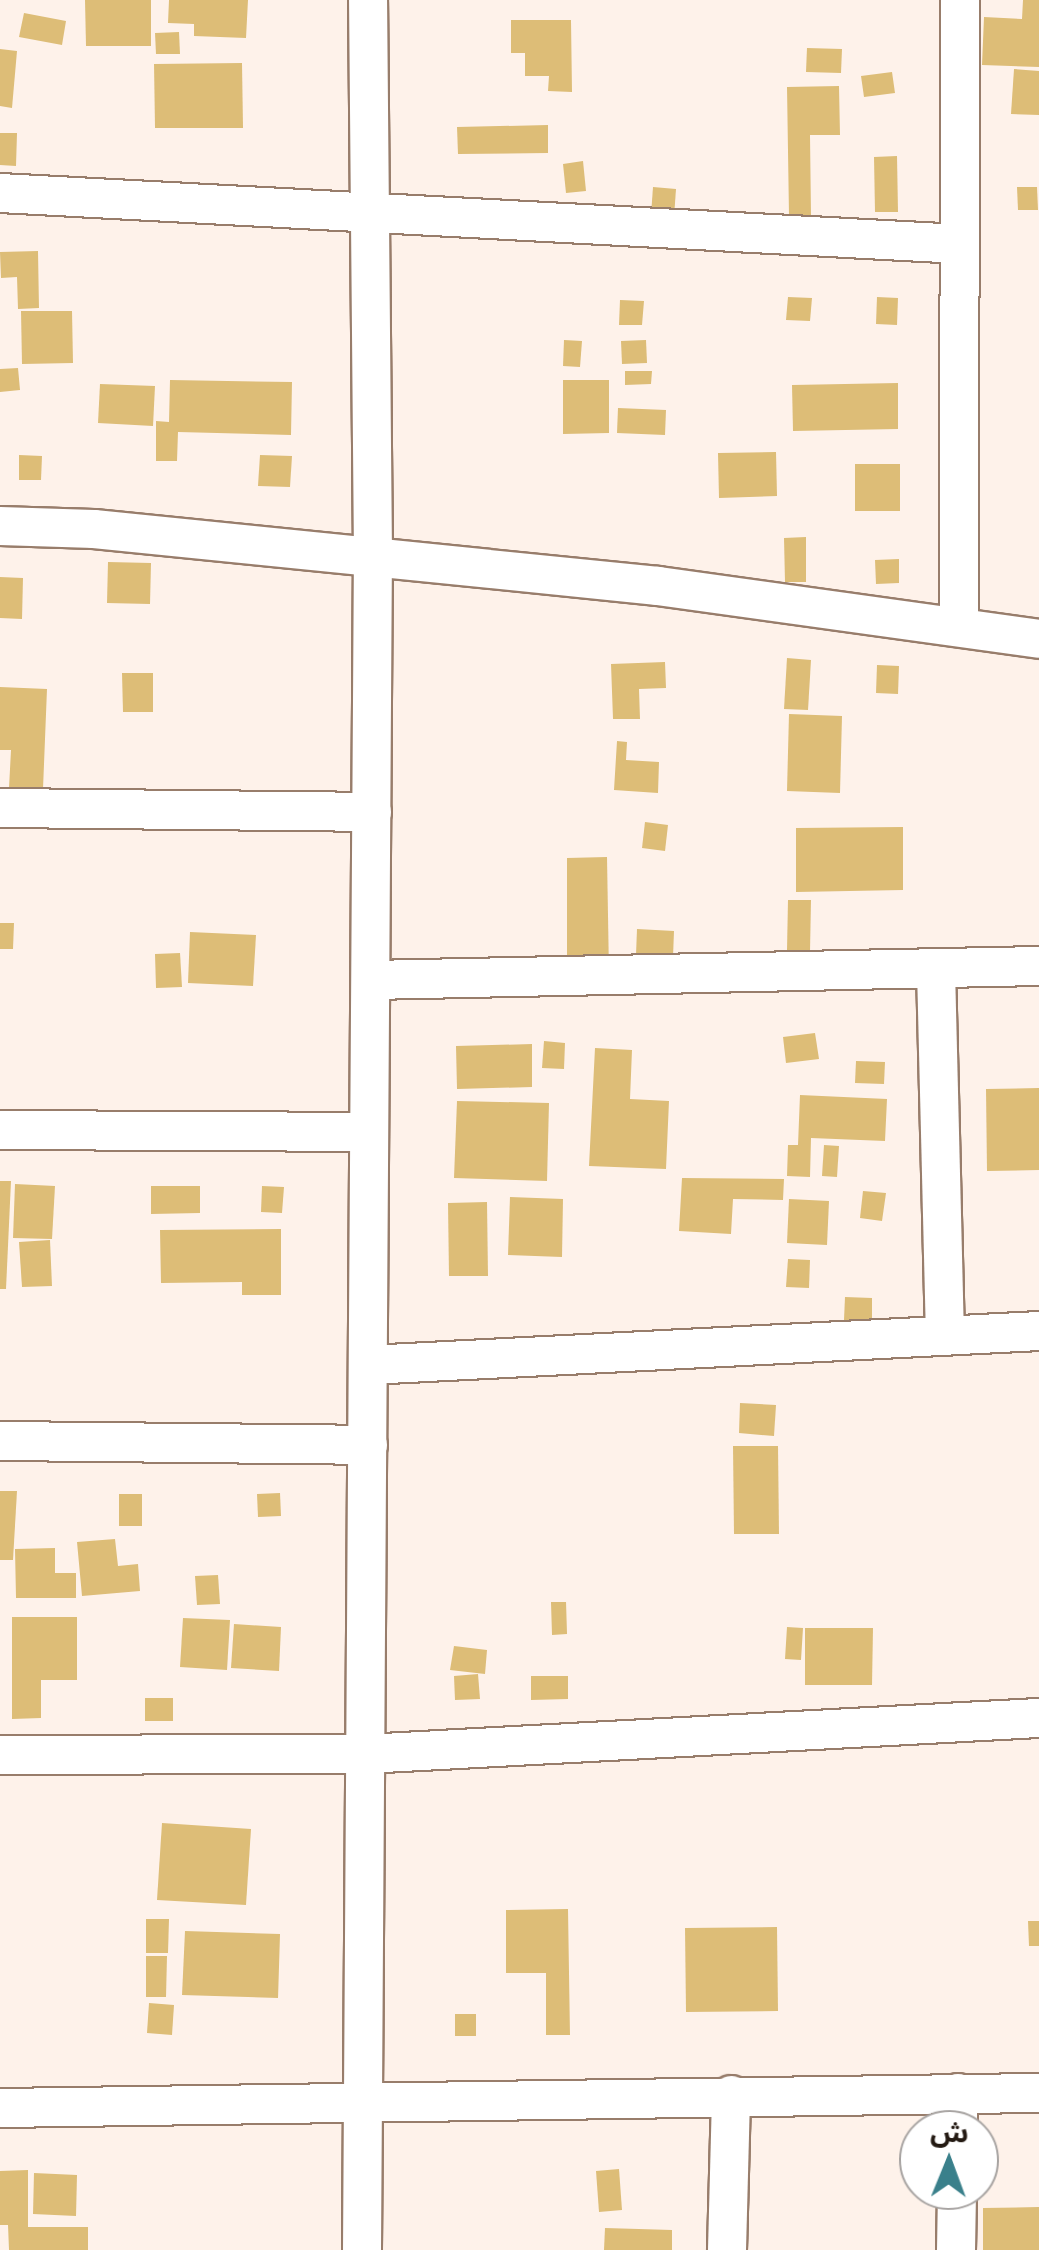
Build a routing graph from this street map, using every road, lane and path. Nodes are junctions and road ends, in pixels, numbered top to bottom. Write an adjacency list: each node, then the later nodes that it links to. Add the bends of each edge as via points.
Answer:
1 (368, 0): 4 (street)
2 (960, 0): 5 (street)
3 (0, 193): 4 (street)
4 (373, 214): 5 (street); 7 (street)
5 (960, 244): 8 (street)
6 (0, 526): 7 (street)
7 (373, 557): 8 (street, via 761,597); 11 (street)
8 (960, 627): 9 (street)
9 (1039, 639)
10 (0, 808): 11 (street)
11 (372, 812): 14 (street)
12 (1039, 966): 13 (street)
13 (936, 969): 14 (street); 18 (street)
14 (371, 980): 16 (street)
15 (0, 1130): 16 (street)
16 (369, 1132): 19 (street)
17 (1039, 1330): 18 (street)
18 (945, 1335): 19 (street)
19 (368, 1365): 21 (street)
20 (0, 1442): 21 (street)
21 (368, 1445): 24 (street)
22 (1039, 1718): 24 (street)
23 (0, 1754): 24 (street)
24 (365, 1754): 27 (street)
25 (1039, 2093): 30 (street)
26 (731, 2095): 27 (street); 29 (street); 33 (street)
27 (363, 2099): 28 (street); 32 (street)
28 (0, 2108)
29 (931, 2110)
30 (967, 2110)
31 (957, 2210): 34 (street)
32 (362, 2250)
33 (727, 2250)
34 (956, 2250)

